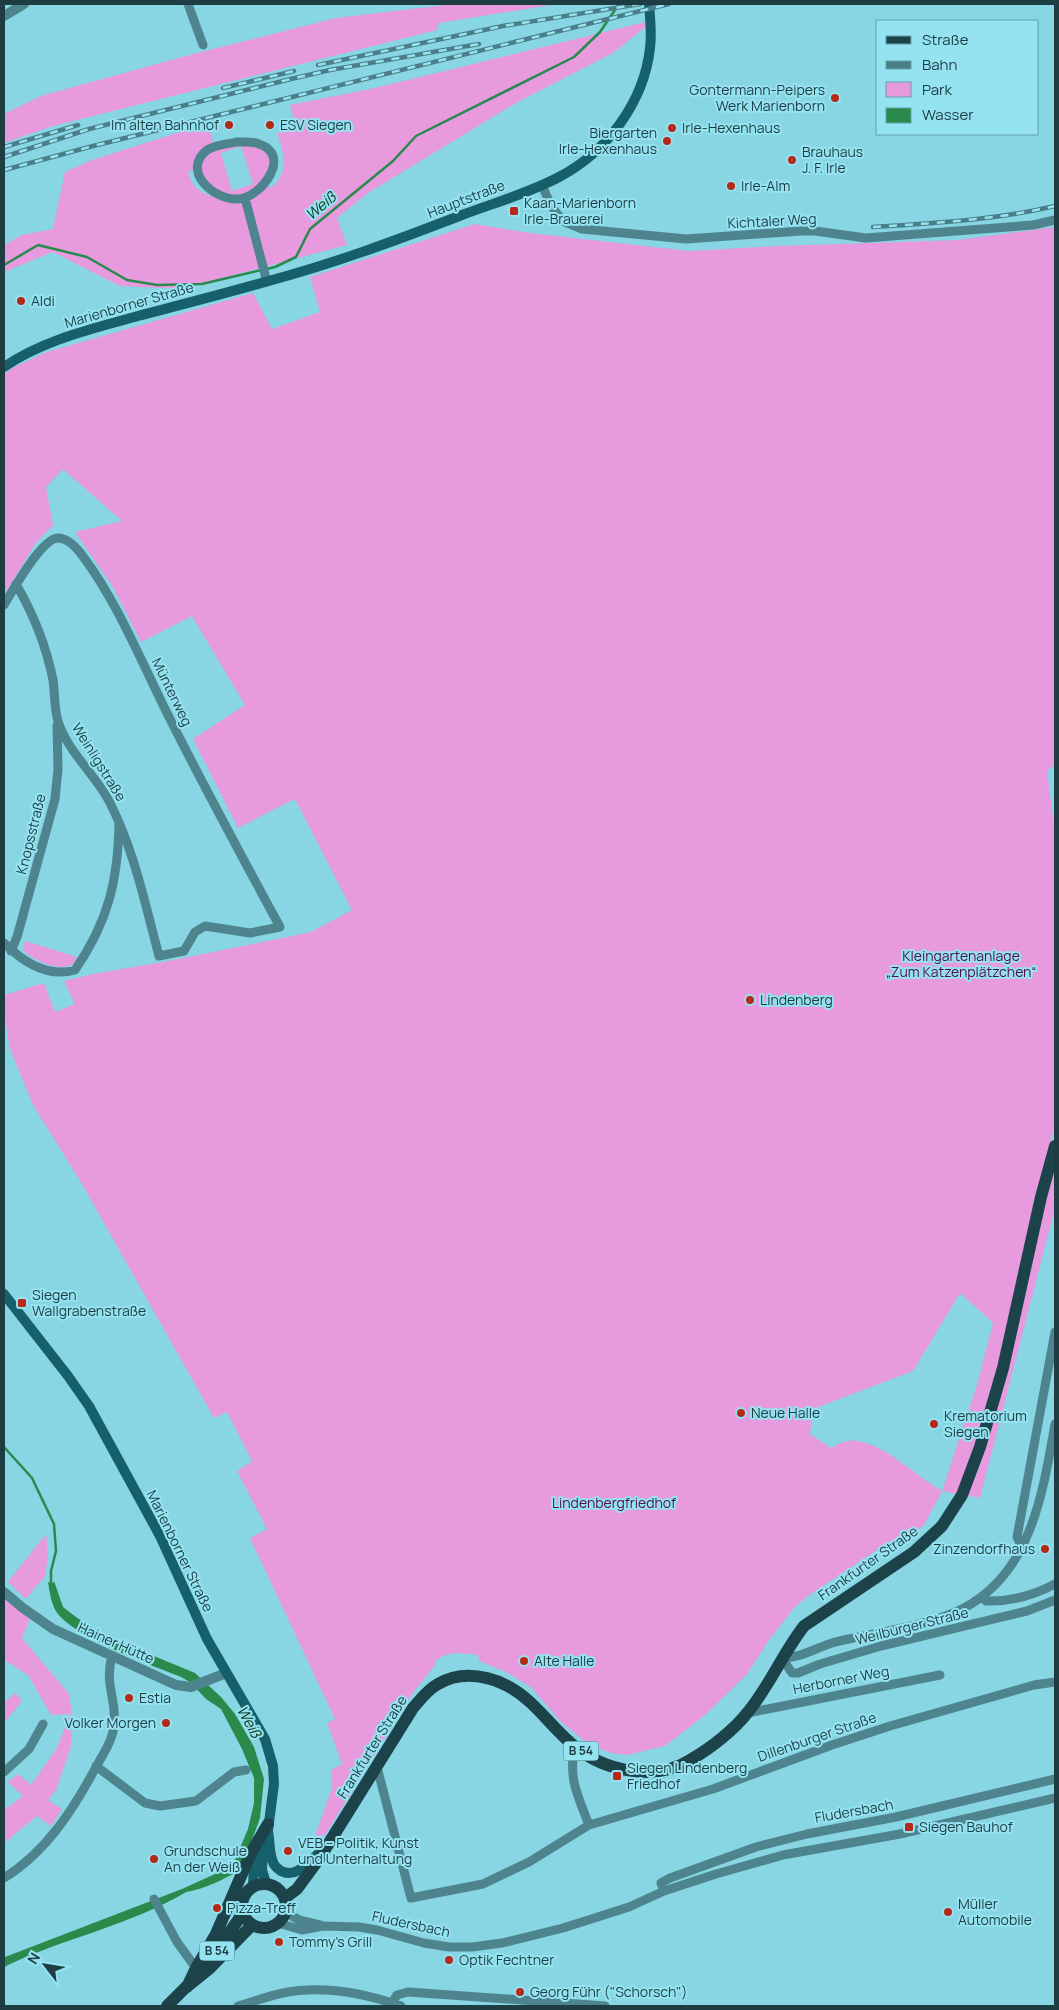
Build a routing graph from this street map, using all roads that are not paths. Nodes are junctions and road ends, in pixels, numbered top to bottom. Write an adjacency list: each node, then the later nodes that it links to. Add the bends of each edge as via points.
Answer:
1 (24, 4): 4 (street)
2 (188, 4): 5 (street)
3 (649, 4): 6 (main road, Hauptstraße, via 650,48 646,68 627,114 612,135 582,163)
4 (4, 16)
5 (203, 44)
6 (542, 185): 8 (street, Kichtaler Weg, via 551,206 573,226 650,237 709,238 815,231 866,238 1033,225); 9 (main road, Hauptstraße, via 363,253)
7 (245, 198): 7 (street, via 263,186 274,168 273,155 260,144 253,143 236,142 208,150 196,169 204,185 221,195); 9 (street)
8 (1055, 220)
9 (266, 278): 10 (main road, Marienborner Straße, via 86,331 39,347)
10 (4, 367)
11 (16, 584): 12 (street); 13 (street, Weinligstraße, via 34,616 45,645); 17 (street, Münterweg, via 50,540 68,540 82,555 110,597 184,747 280,927 250,933 205,926 194,932 184,951)
12 (4, 605)
13 (57, 720): 14 (street, Weinligstraße, via 65,738 108,799); 16 (street, Knopsstraße, via 55,798)
14 (118, 821): 16 (street, via 118,853 107,910 75,970 65,973 42,970); 17 (street, Weinligstraße, via 127,838)
15 (4, 943): 16 (street)
16 (12, 951)
17 (159, 956)
18 (1055, 1146): 28 (main road, Frankfurter Straße / B 54, via 1003,1368 962,1495 942,1526 914,1552 804,1626)
19 (4, 1294): 29 (main road, Marienborner Straße, via 89,1406 160,1536)
20 (1055, 1332): 22 (street, via 1017,1537)
21 (1055, 1424): 22 (street, via 1044,1490)
22 (1022, 1548): 25 (street, via 1002,1577)
23 (1055, 1584): 25 (street, Weilburger Straße, via 1027,1596 1006,1600 986,1601)
24 (4, 1592): 27 (street, Hainer Hütte, via 53,1629)
25 (981, 1597): 28 (street, via 946,1616 834,1642 793,1658)
26 (1055, 1600): 28 (street, Weilburger Straße, via 1027,1612 881,1646 798,1673 792,1673)
27 (112, 1656): 29 (street, Hainer Hütte, via 176,1685 191,1687); 35 (street, via 108,1678 114,1724 111,1739)
28 (782, 1658): 32 (main road, Frankfurter Straße / B 54)
29 (226, 1673): 42 (main road, Marienborner Straße, via 265,1739 274,1784)
30 (940, 1674): 32 (street, Herborner Weg)
31 (1055, 1682): 41 (street, Dillenburger Straße, via 1034,1685 890,1726 713,1789)
32 (747, 1713): 34 (main road, Frankfurter Straße / B 54, via 717,1742 674,1768 640,1772 625,1770 594,1759)
33 (43, 1724): 38 (street, via 29,1749)
34 (574, 1746): 36 (main road, Frankfurter Straße / B 54, via 531,1702 511,1687 489,1678 459,1676 438,1684 425,1694); 41 (street, via 573,1784)
35 (96, 1766): 37 (street, via 145,1803 160,1806 196,1801 234,1772); 45 (street, via 76,1804 48,1842)
36 (377, 1767): 41 (street, Dillenburger Straße, via 411,1898 483,1884 529,1862); 44 (main road, Frankfurter Straße / B 54)
37 (246, 1770)
38 (4, 1772)
39 (1055, 1779): 47 (street, Fludersbach, via 896,1817 807,1834 721,1859 670,1878)
40 (1055, 1798): 47 (street, Fludersbach, via 900,1834 783,1855)
41 (589, 1825)
42 (268, 1827): 43 (main road, Marienborner Straße); 44 (main road, via 273,1862 286,1873 300,1870); 55 (main road, via 251,1853 216,1934)
43 (264, 1841): 46 (main road, Marienborner Straße, via 254,1865); 48 (main road, Marienborner Straße, via 262,1870)
44 (330, 1842): 48 (main road, Frankfurter Straße / B 54, via 297,1888)
45 (4, 1878)
46 (253, 1886): 48 (main road); 51 (main road, B 54, via 244,1898)
47 (659, 1886): 54 (street, Fludersbach, via 629,1907 563,1928 472,1947 424,1943 359,1927)
48 (276, 1890): 50 (main road)
49 (154, 1899): 55 (street)
50 (285, 1912): 52 (main road); 54 (street, Fludersbach, via 299,1920)
51 (243, 1913): 53 (main road); 56 (main road, B 54)
52 (278, 1923): 53 (main road, B 54, via 268,1928); 54 (street, Fludersbach, via 302,1930)
53 (256, 1926): 56 (main road, B 54)
54 (323, 1926)
55 (196, 1968): 56 (main road)
56 (187, 1987): 57 (main road, B 54)
57 (172, 2005)
58 (397, 2005): 59 (street, via 368,1995 325,1991 284,1993); 60 (street, via 397,1995 408,1992)
59 (238, 2006)
60 (605, 2006)

